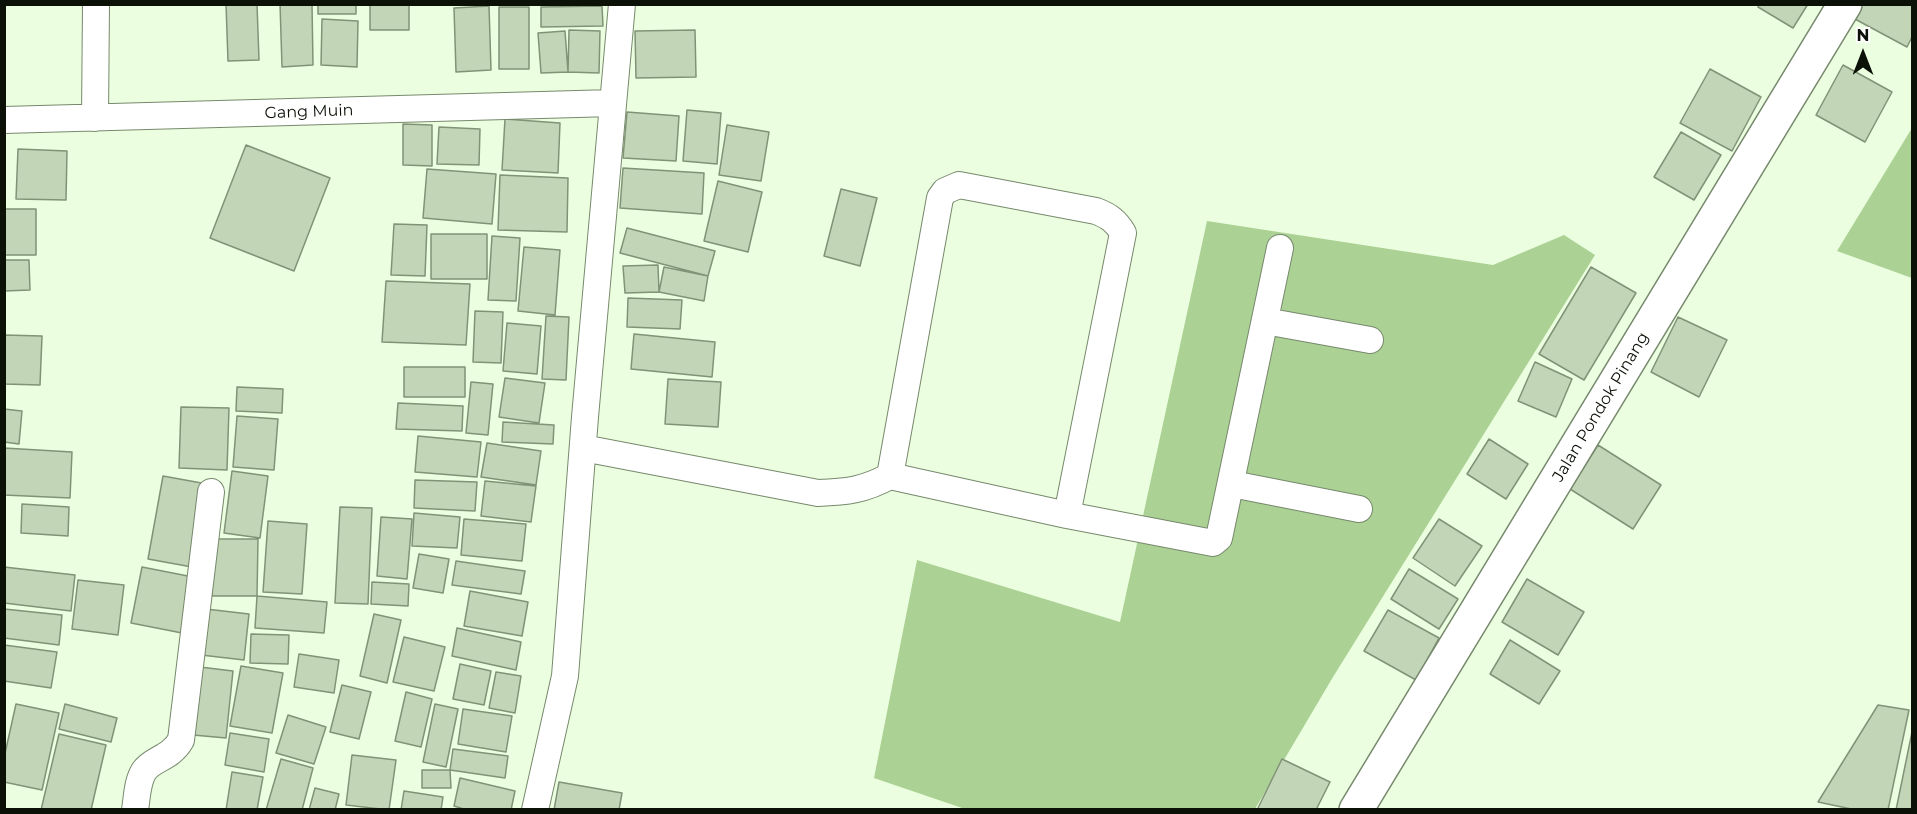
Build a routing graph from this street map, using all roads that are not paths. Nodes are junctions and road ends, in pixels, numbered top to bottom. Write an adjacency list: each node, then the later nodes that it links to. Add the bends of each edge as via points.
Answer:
1 (96, 4): 5 (street)
2 (622, 4): 4 (street)
3 (1845, 4): 18 (street, Jalan Pondok Pinang)
4 (613, 103): 5 (street, Gang Muin); 10 (street)
5 (95, 118): 6 (street, Gang Muin)
6 (4, 120)
7 (1280, 248): 8 (street)
8 (1265, 321): 9 (street); 12 (street)
9 (1370, 340)
10 (583, 448): 11 (street, via 818,493 849,492); 17 (street, via 565,676)
11 (890, 476): 15 (street); 15 (street, via 940,198 945,191 959,185 1096,212 1108,216 1123,233)
12 (1232, 484): 14 (street); 15 (street, via 1222,532 1213,543)
13 (211, 492): 16 (street, via 181,740 175,750 145,770)
14 (1359, 509)
15 (1066, 515)
16 (135, 810)
17 (535, 810)
18 (1356, 810)

